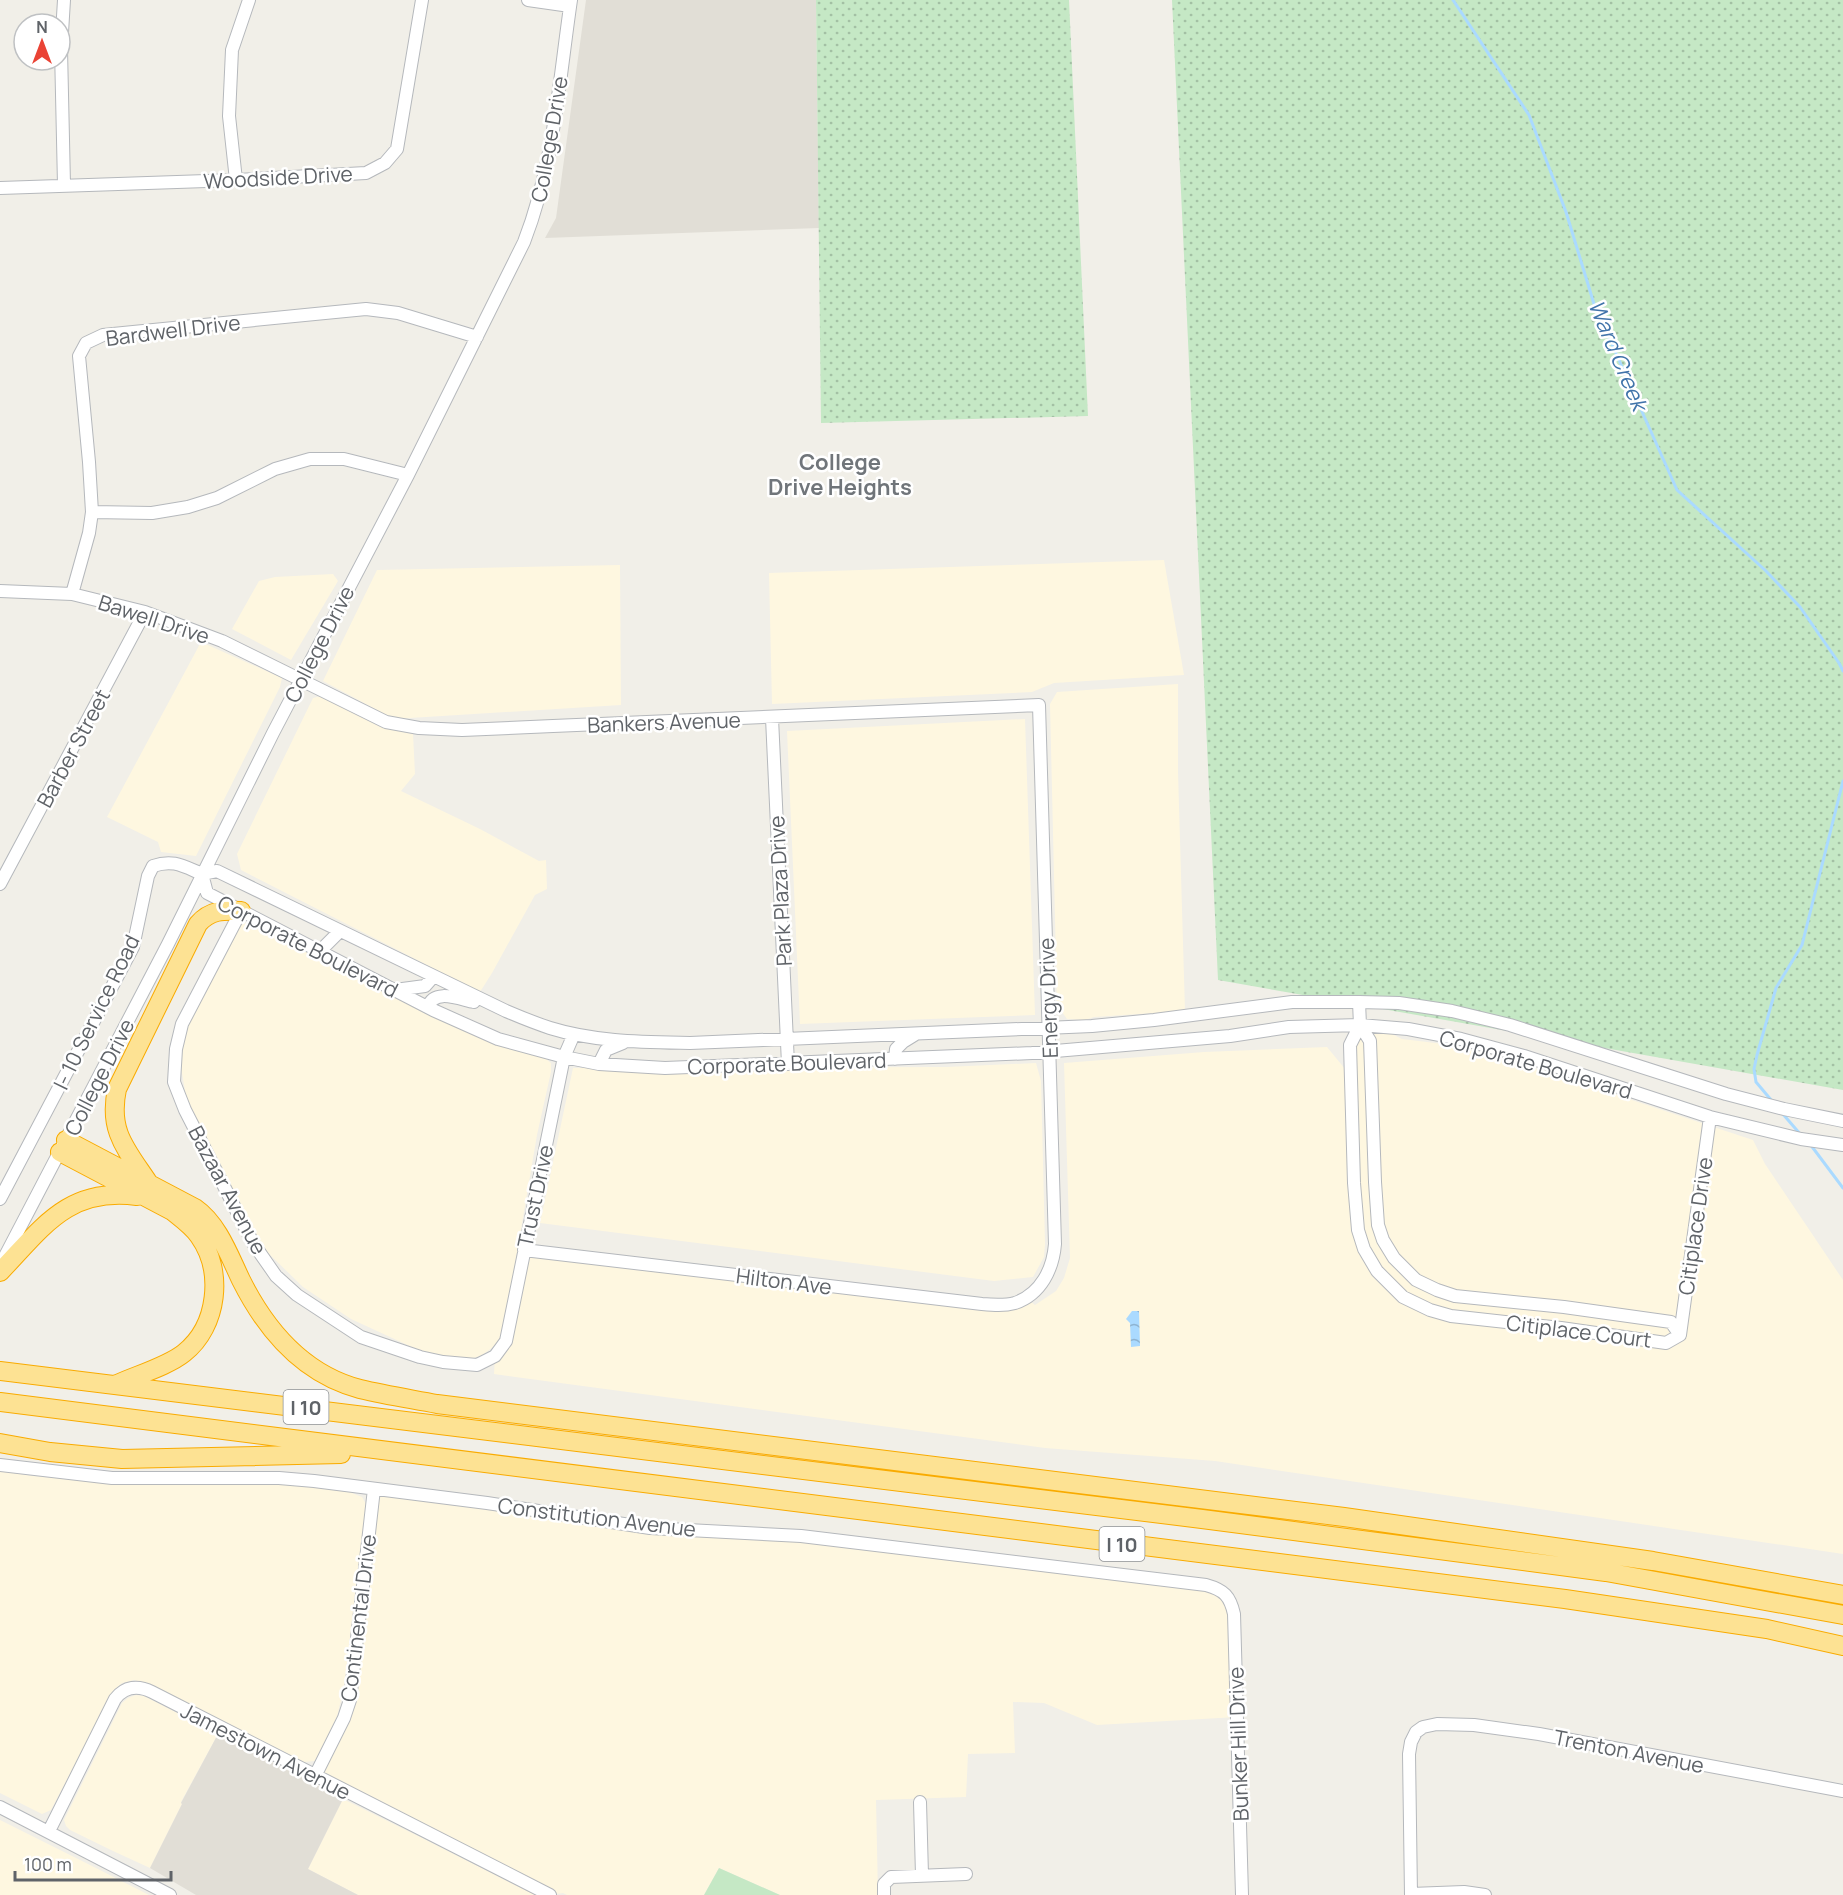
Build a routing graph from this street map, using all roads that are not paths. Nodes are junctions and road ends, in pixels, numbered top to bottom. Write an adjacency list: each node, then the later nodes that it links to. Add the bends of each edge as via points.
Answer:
1 (64, 0): 7 (street)
2 (249, 0): 6 (street, via 232,50 229,116)
3 (422, 0): 6 (street, Woodside Drive, via 397,149 385,163 366,173)
4 (528, 0): 5 (street)
5 (571, 3): 9 (street, College Drive, via 547,168 536,211)
6 (236, 180): 7 (street, Woodside Drive)
7 (64, 185): 8 (street, Woodside Drive)
8 (0, 188)
9 (477, 337): 10 (street, College Drive); 11 (street, Bardwell Drive, via 398,313 366,309 103,335 86,343 79,356)
10 (408, 475): 11 (street, via 344,459 310,459 275,469 217,498 188,507 152,513); 15 (street, College Drive)
11 (92, 512): 13 (street, Bardwell Drive)
12 (0, 591): 13 (street, Bawell Drive)
13 (72, 594): 14 (street, Bawell Drive)
14 (145, 612): 15 (street, Bawell Drive, via 222,641); 19 (street, Barber Street)
15 (300, 679): 17 (street, Bankers Avenue, via 386,723 418,728 462,730); 18 (street, College Drive)
16 (1039, 705): 17 (street, Bankers Avenue); 29 (street, Energy Drive)
17 (772, 718): 32 (street, Park Plaza Drive)
18 (202, 874): 20 (street, Corporate Boulevard, via 207,893); 21 (street, Corporate Boulevard, via 217,871); 44 (street, College Drive); 46 (street, I- 10 Service Road, via 178,864 165,862 153,866 133,947)
19 (0, 884)
20 (241, 911): 22 (street, Corporate Boulevard); 45 (highway, via 216,911 198,924 117,1089 114,1114 121,1142); 58 (street, Bazaar Avenue, via 182,1024 174,1082 253,1243 276,1276 292,1290 361,1337 443,1362 477,1365)
21 (339, 932): 22 (street); 23 (street, Corporate Boulevard)
22 (319, 952): 24 (street, Corporate Boulevard)
23 (433, 977): 24 (street, via 425,986); 25 (street, Corporate Boulevard)
24 (393, 990): 27 (street, Corporate Boulevard)
25 (487, 1002): 27 (street, via 441,996 433,998); 30 (street, Corporate Boulevard)
26 (1359, 1002): 28 (street, Citiplace Court); 29 (street, Corporate Boulevard, via 1292,1002 1155,1020); 40 (street, Corporate Boulevard, via 1400,1003 1510,1025 1696,1084 1784,1109)
27 (428, 1007): 35 (street, Corporate Boulevard, via 498,1039)
28 (1360, 1025): 34 (street, Corporate Boulevard, via 1289,1027); 39 (street, Corporate Boulevard, via 1461,1039); 41 (street, Citiplace Court, via 1350,1046); 42 (street, Citiplace Court, via 1370,1041)
29 (1049, 1028): 31 (street, Corporate Boulevard); 34 (street, Energy Drive)
30 (574, 1034): 33 (street, Corporate Boulevard); 35 (street, Trust Drive)
31 (917, 1034): 32 (street, Corporate Boulevard); 36 (street, via 896,1049)
32 (787, 1039): 33 (street, Corporate Boulevard); 38 (street, Park Plaza Drive)
33 (627, 1042): 37 (street, via 606,1050)
34 (1050, 1052): 36 (street, Corporate Boulevard); 52 (street, Energy Drive, via 1055,1244 1054,1260)
35 (564, 1057): 37 (street, Corporate Boulevard); 48 (street, Trust Drive)
36 (895, 1059): 38 (street, Corporate Boulevard)
37 (599, 1064): 38 (street, Corporate Boulevard, via 665,1068)
38 (788, 1064)
39 (1710, 1117): 43 (street, Corporate Boulevard); 57 (street, Citiplace Drive)
40 (1843, 1120)
41 (1353, 1142): 42 (street); 49 (street, Citiplace Court, via 1358,1230)
42 (1374, 1142): 47 (street, Citiplace Court, via 1378,1225)
43 (1843, 1145)
44 (63, 1146): 45 (highway); 50 (street, College Drive)
45 (149, 1191): 51 (highway, via 105,1194 73,1204 58,1213); 60 (highway, via 199,1235 212,1263 214,1296 205,1326 184,1353); 67 (highway, via 195,1208 210,1221 255,1308 273,1333 318,1370 358,1388 437,1404 1344,1517 1653,1561)
46 (0, 1199)
47 (1387, 1245): 49 (street); 53 (street, Citiplace Court, via 1416,1280)
48 (524, 1250): 52 (street, Hilton Ave, via 982,1304 1014,1303); 58 (street, Trust Drive, via 506,1341)
49 (1369, 1257): 55 (street, Citiplace Court, via 1403,1297)
50 (0, 1266)
51 (0, 1272)
52 (1039, 1286)
53 (1448, 1293): 54 (street, Citiplace Court); 55 (street)
54 (1564, 1307): 56 (street); 57 (street, Citiplace Court, via 1671,1322)
55 (1441, 1313): 56 (street, Citiplace Court)
56 (1561, 1328): 57 (street, Citiplace Court, via 1666,1342)
57 (1680, 1335)
58 (495, 1356)
59 (0, 1371): 60 (highway, I 10)
60 (115, 1385): 68 (highway, I 10, via 1594,1570)
61 (0, 1402): 63 (highway, I 10)
62 (0, 1443): 63 (highway, via 122,1459)
63 (399, 1452): 69 (highway, I 10, via 1565,1599 1767,1629)
64 (0, 1465): 65 (street, Constitution Avenue, via 112,1478 279,1478)
65 (374, 1489): 66 (street, Constitution Avenue, via 650,1528 801,1536 1195,1584 1219,1588); 70 (street, Continental Drive, via 350,1700)
66 (1227, 1595): 80 (street, Bunker Hill Drive, via 1234,1614)
67 (1843, 1595)
68 (1843, 1615)
69 (1843, 1647)
70 (315, 1776): 74 (street, Jamestown Avenue, via 147,1690 132,1687 115,1699); 78 (street, Jamestown Avenue)
71 (1843, 1791): 81 (street, Trenton Avenue, via 1539,1734 1474,1725 1424,1727 1416,1732 1408,1754)
72 (920, 1802): 76 (street)
73 (0, 1807): 74 (street)
74 (49, 1831): 77 (street)
75 (966, 1874): 76 (street)
76 (922, 1875): 79 (street, via 891,1877 884,1884)
77 (170, 1895)
78 (550, 1895)
79 (884, 1895)
80 (1242, 1895)
81 (1411, 1895): 82 (street)
82 (1485, 1895)

